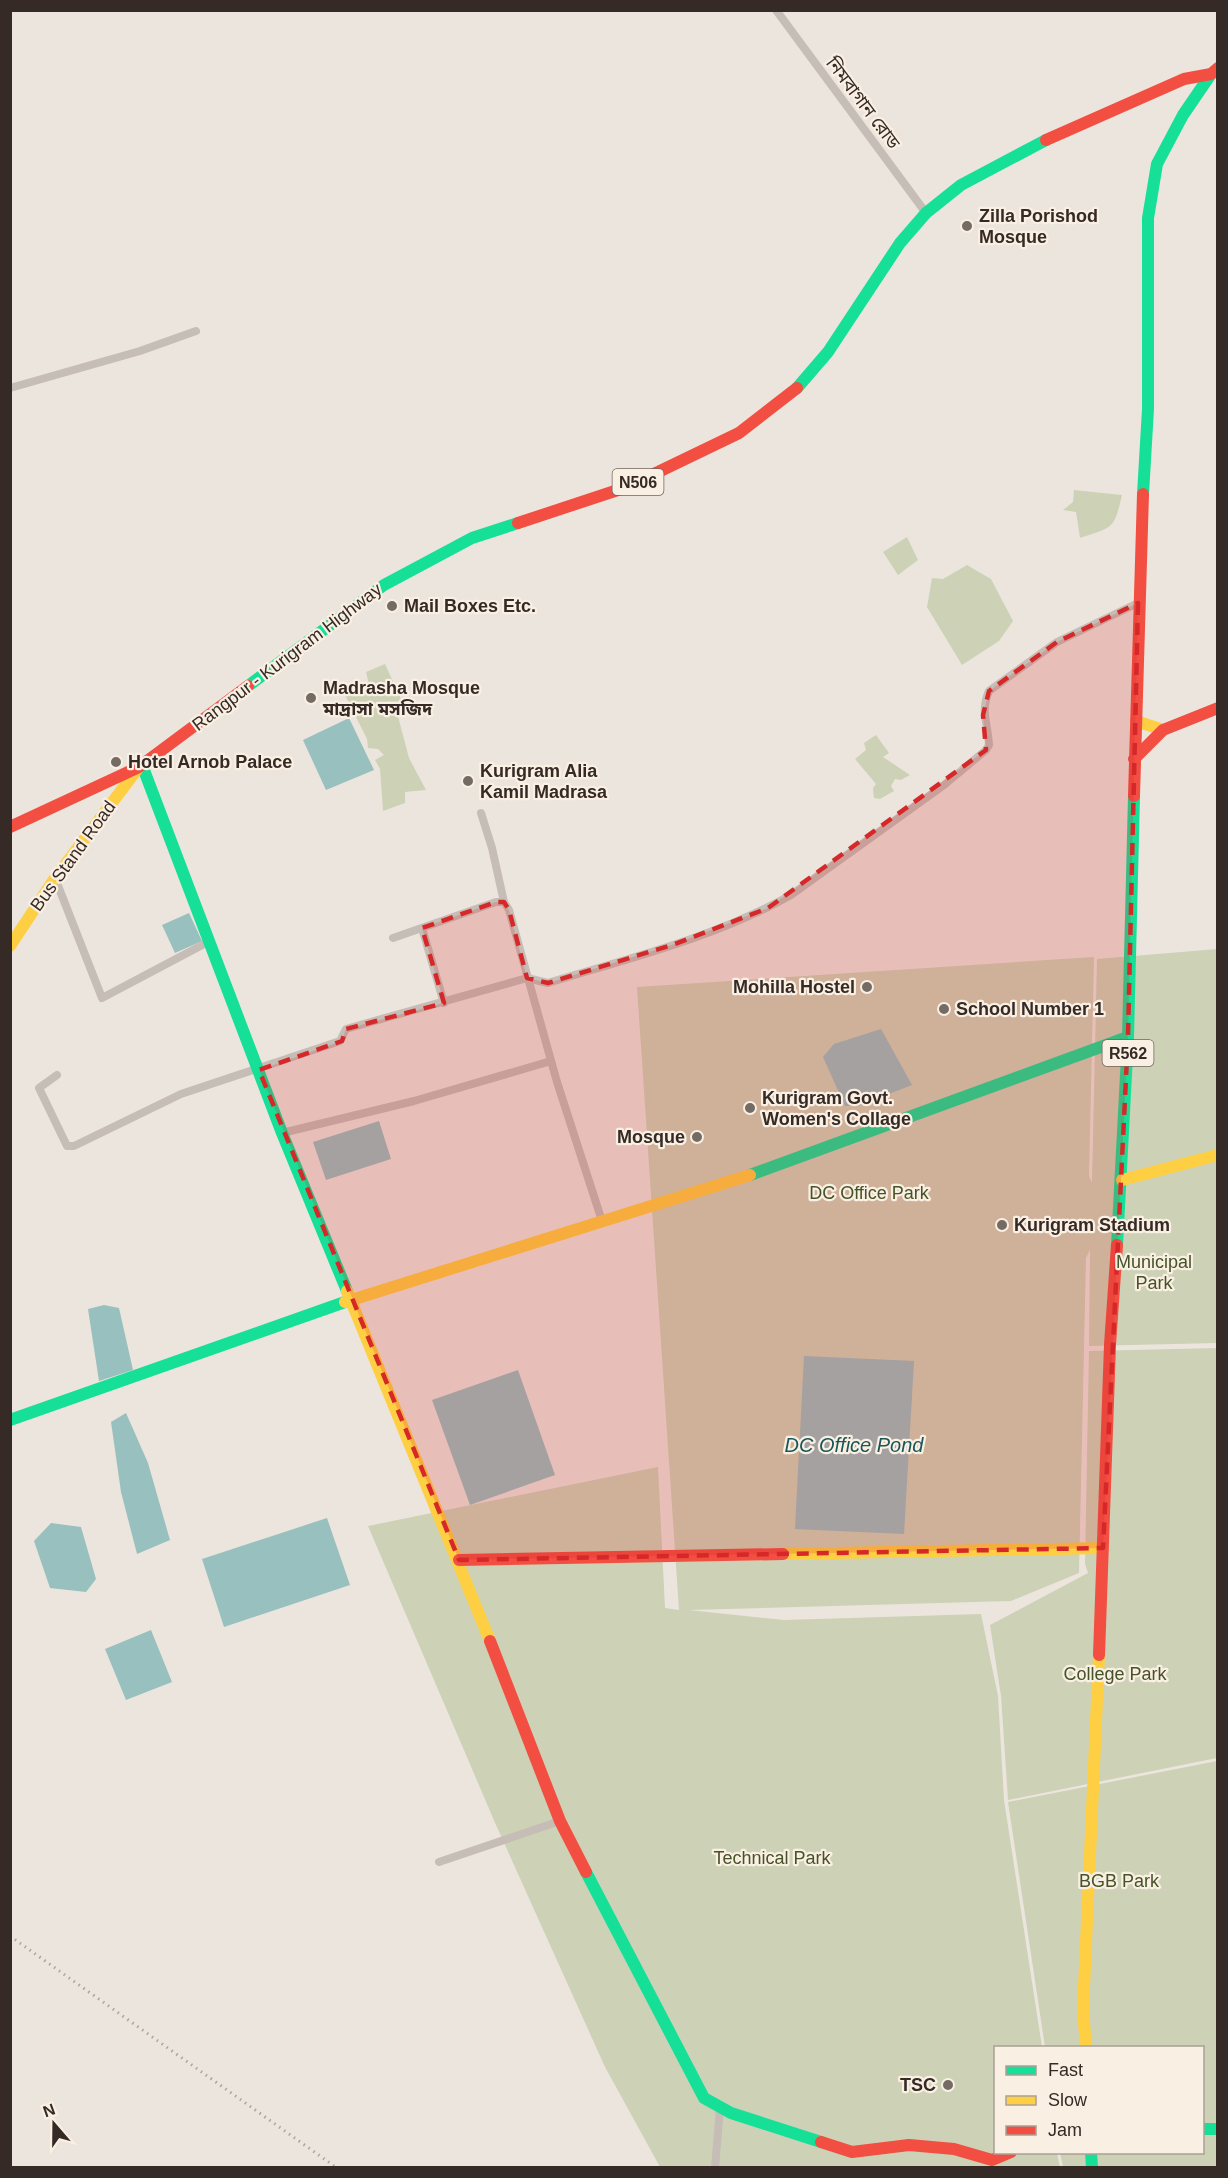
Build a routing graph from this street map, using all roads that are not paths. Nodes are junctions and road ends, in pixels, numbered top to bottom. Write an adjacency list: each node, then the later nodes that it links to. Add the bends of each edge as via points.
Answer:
1 (776, 10): 3 (street, নিমবাগান রোড)
2 (1214, 71): 3 (main road, Rangpur - Kurigram Highway / N506, via 1184,79 1061,132 961,185); 6 (main road, R562, via 1183,115 1156,164 1148,218 1148,409)
3 (926, 213): 11 (main road, Rangpur - Kurigram Highway / N506, via 900,243 828,352 797,388 740,433 627,487 472,538 384,585)
4 (196, 331): 5 (street, via 141,351)
5 (10, 388)
6 (1138, 603): 8 (main road, R562); 20 (street, via 1057,642 989,691 983,715 989,745 986,750 944,785 791,895 675,944 548,983)
7 (1218, 708): 9 (main road)
8 (1136, 722): 9 (main road); 10 (main road, R562)
9 (1163, 730): 10 (main road)
10 (1134, 759): 22 (main road, R562)
11 (140, 766): 13 (main road, Rangpur - Kurigram Highway / N506); 14 (main road, Bus Stand Road); 18 (main road)
12 (482, 813): 15 (street)
13 (10, 827)
14 (55, 878): 18 (street, via 102,998); 19 (main road, Bus Stand Road)
15 (504, 902): 16 (street); 20 (street)
16 (425, 927): 17 (street); 21 (street)
17 (393, 938)
18 (208, 942): 24 (main road)
19 (10, 946)
20 (527, 978): 21 (street); 23 (street)
21 (444, 1003): 24 (street, via 346,1029 340,1041)
22 (1128, 1037): 28 (main road, R562); 29 (main road, via 758,1172)
23 (551, 1061): 26 (street, via 414,1101); 29 (street)
24 (259, 1070): 25 (street, via 181,1094 116,1128 67,1146 39,1088); 26 (main road)
25 (57, 1075)
26 (282, 1133): 30 (main road)
27 (1218, 1155): 28 (main road)
28 (1122, 1180): 32 (main road, R562, via 1110,1345)
29 (602, 1221): 30 (main road)
30 (350, 1300): 31 (main road); 33 (main road)
31 (10, 1420)
32 (1103, 1548): 33 (main road); 36 (main road, R562, via 1083,2009)
33 (459, 1560): 34 (main road)
34 (560, 1821): 35 (street); 37 (main road, via 704,2098)
35 (439, 1862)
36 (1086, 2046)
37 (720, 2107): 38 (main road, via 852,2152 909,2145 954,2149 992,2160); 39 (street)
38 (1006, 2154)
39 (715, 2168)

